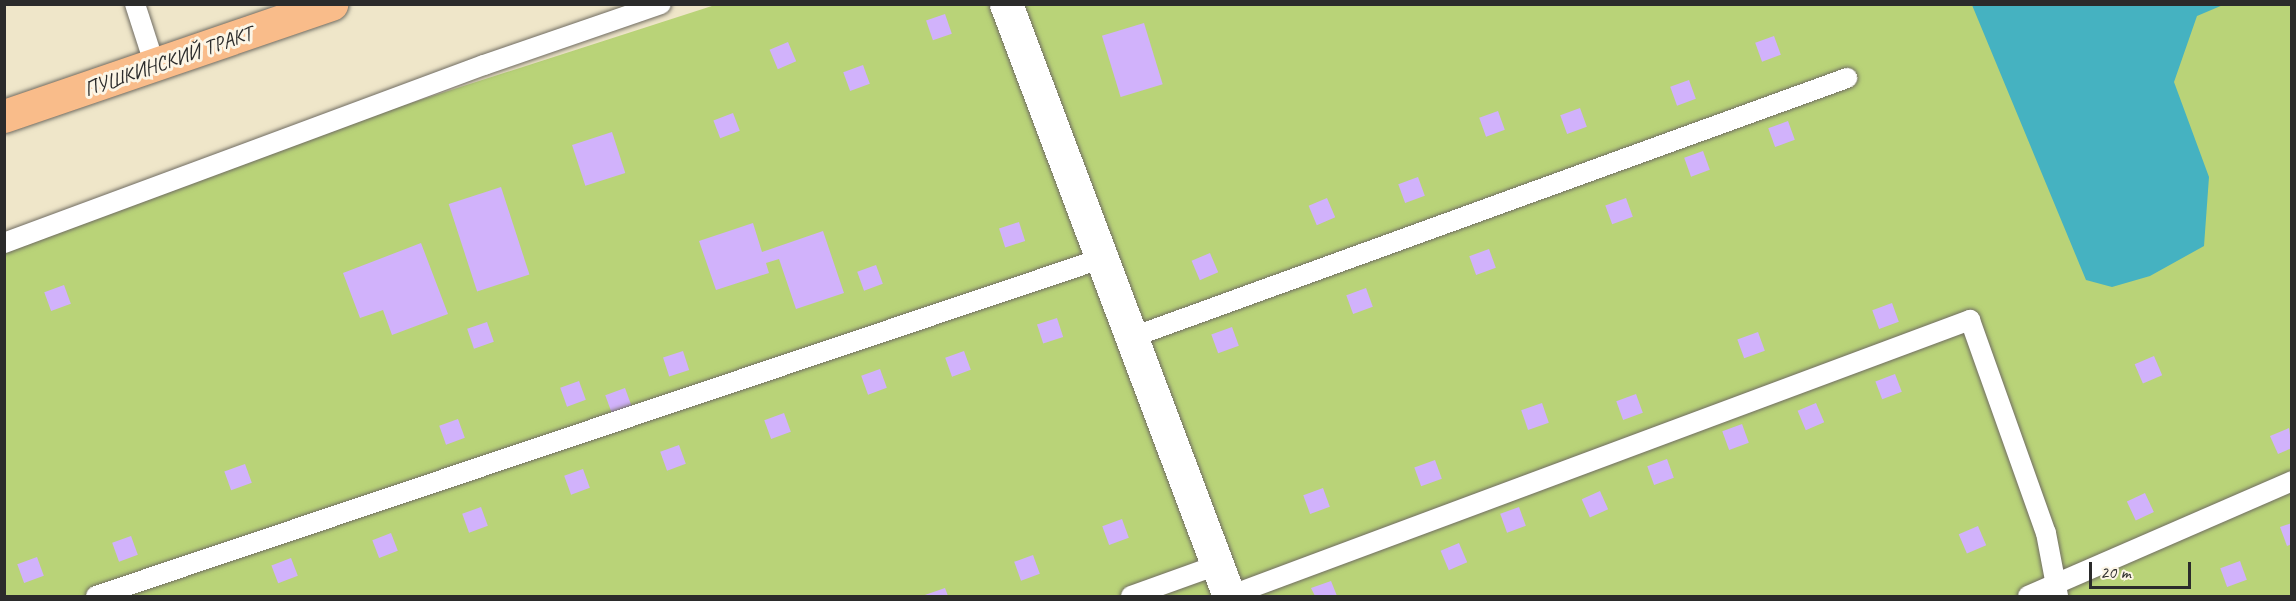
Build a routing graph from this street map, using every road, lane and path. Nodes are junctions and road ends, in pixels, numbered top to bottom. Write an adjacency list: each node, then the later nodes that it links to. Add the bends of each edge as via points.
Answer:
1 (135, 4): 5 (lane)
2 (332, 4): 5 (main road, ПУШКИНСКИЙ ТРАКТ)
3 (661, 4): 8 (lane, via 484,65)
4 (1006, 4): 9 (street)
5 (155, 66): 7 (main road, ПУШКИНСКИЙ ТРАКТ)
6 (1846, 78): 10 (lane)
7 (4, 116)
8 (4, 243)
9 (1100, 259): 10 (street); 15 (lane)
10 (1130, 338): 12 (street)
11 (2292, 481): 13 (lane)
12 (1216, 565): 14 (street); 16 (lane)
13 (2056, 592): 14 (lane, via 2046,533 1970,320); 17 (lane)
14 (1229, 596)
15 (96, 597)
16 (1131, 597)
17 (2028, 597)

